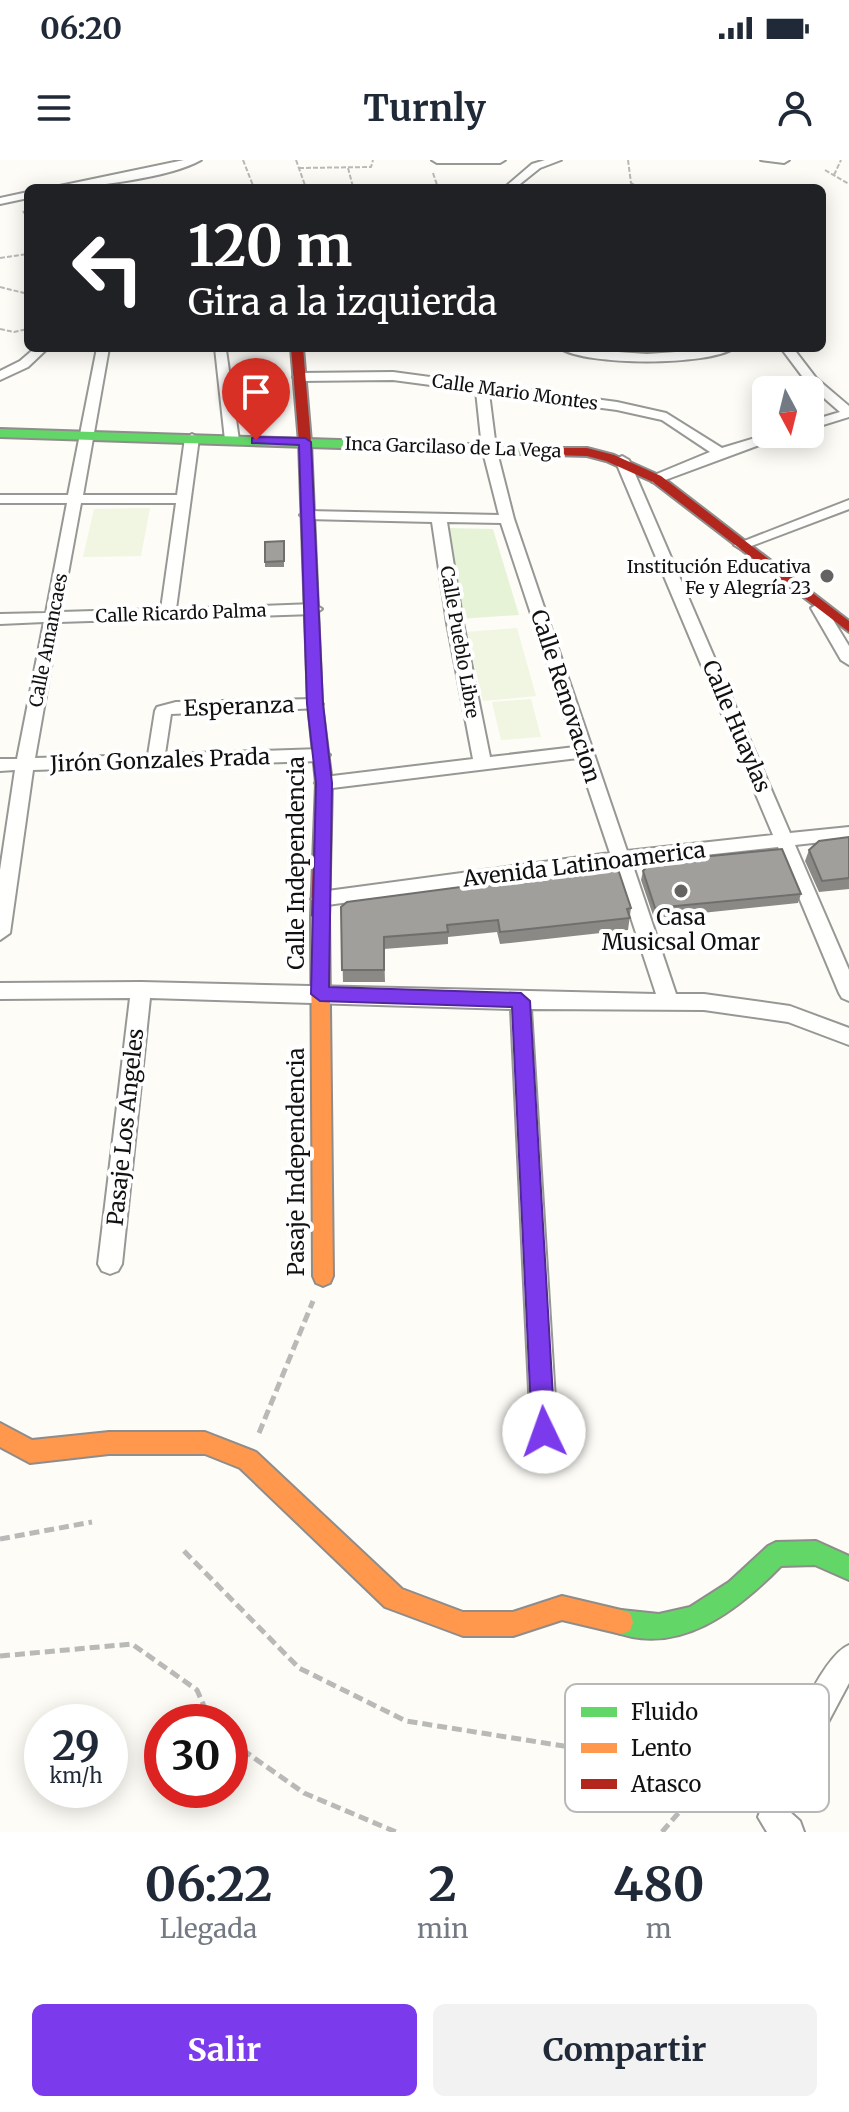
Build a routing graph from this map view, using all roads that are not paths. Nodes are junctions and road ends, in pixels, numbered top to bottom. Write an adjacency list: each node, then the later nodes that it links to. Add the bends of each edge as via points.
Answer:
1 (196, 160): 7 (street)
2 (437, 160): 3 (street)
3 (500, 160)
4 (556, 160): 8 (street, via 536,166)
5 (766, 160): 6 (street)
6 (784, 160)
7 (80, 184)
8 (514, 184)
9 (24, 196): 10 (street)
10 (0, 201)
11 (38, 352): 18 (street)
12 (102, 352): 24 (street, Calle Amancaes)
13 (220, 352): 26 (street)
14 (297, 352): 19 (street, Calle Independencia)
15 (584, 352): 16 (street, via 654,359)
16 (701, 352)
17 (790, 352): 21 (street, via 812,381)
18 (0, 376)
19 (299, 377): 20 (street, Calle Mario Montes, via 393,376); 27 (street, Calle Independencia)
20 (482, 386): 29 (street, Calle Renovacion); 30 (street, Calle Mario Montes, via 666,417)
21 (849, 413): 22 (street)
22 (824, 421)
23 (0, 433): 24 (street, Inca Garcilaso de La Vega)
24 (87, 435): 25 (street, Inca Garcilaso de La Vega); 33 (street, Calle Amancaes)
25 (192, 438): 26 (street, Inca Garcilaso de La Vega); 35 (street)
26 (232, 440): 27 (street, Inca Garcilaso de La Vega)
27 (305, 442): 29 (street, Inca Garcilaso de La Vega); 37 (street, Calle Independencia)
28 (752, 443): 30 (street)
29 (489, 448): 31 (street, Inca Garcilaso de La Vega, via 587,452); 39 (street, Calle Renovacion)
30 (720, 453): 32 (street)
31 (622, 460): 32 (street, Inca Garcilaso de La Vega); 57 (street, Calle Huaylas)
32 (657, 479): 40 (street, Inca Garcilaso de La Vega)
33 (74, 497): 34 (street); 35 (street); 44 (street, Calle Amancaes)
34 (0, 499)
35 (183, 499): 43 (street)
36 (849, 504): 40 (street)
37 (307, 515): 38 (street); 42 (street, Calle Independencia)
38 (439, 518): 39 (street); 53 (street, Calle Pueblo Libre)
39 (507, 519): 49 (street, Calle Renovacion)
40 (741, 545): 41 (street, Inca Garcilaso de La Vega)
41 (819, 608): 46 (street, Inca Garcilaso de La Vega); 47 (street)
42 (314, 609): 43 (street, Calle Ricardo Palma); 48 (street, Calle Independencia)
43 (168, 614): 44 (street, Calle Ricardo Palma)
44 (53, 617): 45 (street, Calle Ricardo Palma); 52 (street, Calle Amancaes)
45 (0, 619)
46 (849, 628)
47 (849, 660)
48 (315, 704): 50 (street, Calle Independencia); 51 (street, Esperanza, via 163,711)
49 (583, 752): 53 (street); 58 (street, Calle Renovacion)
50 (321, 755): 51 (street, Jirón Gonzales Prada); 55 (street, Calle Independencia)
51 (156, 759): 52 (street, Jirón Gonzales Prada)
52 (25, 764): 54 (street, Jirón Gonzales Prada); 60 (street, Calle Amancaes)
53 (483, 764): 55 (street)
54 (0, 765)
55 (324, 783): 59 (street, Calle Independencia)
56 (849, 833): 57 (street, Avenida Latinoamerica)
57 (786, 841): 58 (street, Avenida Latinoamerica); 63 (street, Calle Huaylas)
58 (622, 858): 59 (street, Avenida Latinoamerica); 65 (street, Calle Renovacion)
59 (320, 899): 64 (street, Calle Independencia)
60 (0, 933)
61 (141, 990): 62 (street); 64 (street); 68 (street, Pasaje Los Angeles)
62 (0, 991)
63 (849, 993)
64 (320, 994): 66 (street); 69 (street, Pasaje Independencia)
65 (668, 1000): 66 (street); 67 (street, via 790,1014)
66 (521, 1001): 70 (street)
67 (849, 1037)
68 (110, 1264)
69 (323, 1276)
70 (544, 1432)
71 (0, 1434): 72 (street, via 30,1452 109,1443 205,1443 248,1460 394,1598 463,1624 513,1624 562,1608 659,1626 729,1600 776,1554 816,1553)
72 (849, 1568)
73 (849, 1659): 74 (street)
74 (829, 1687)

